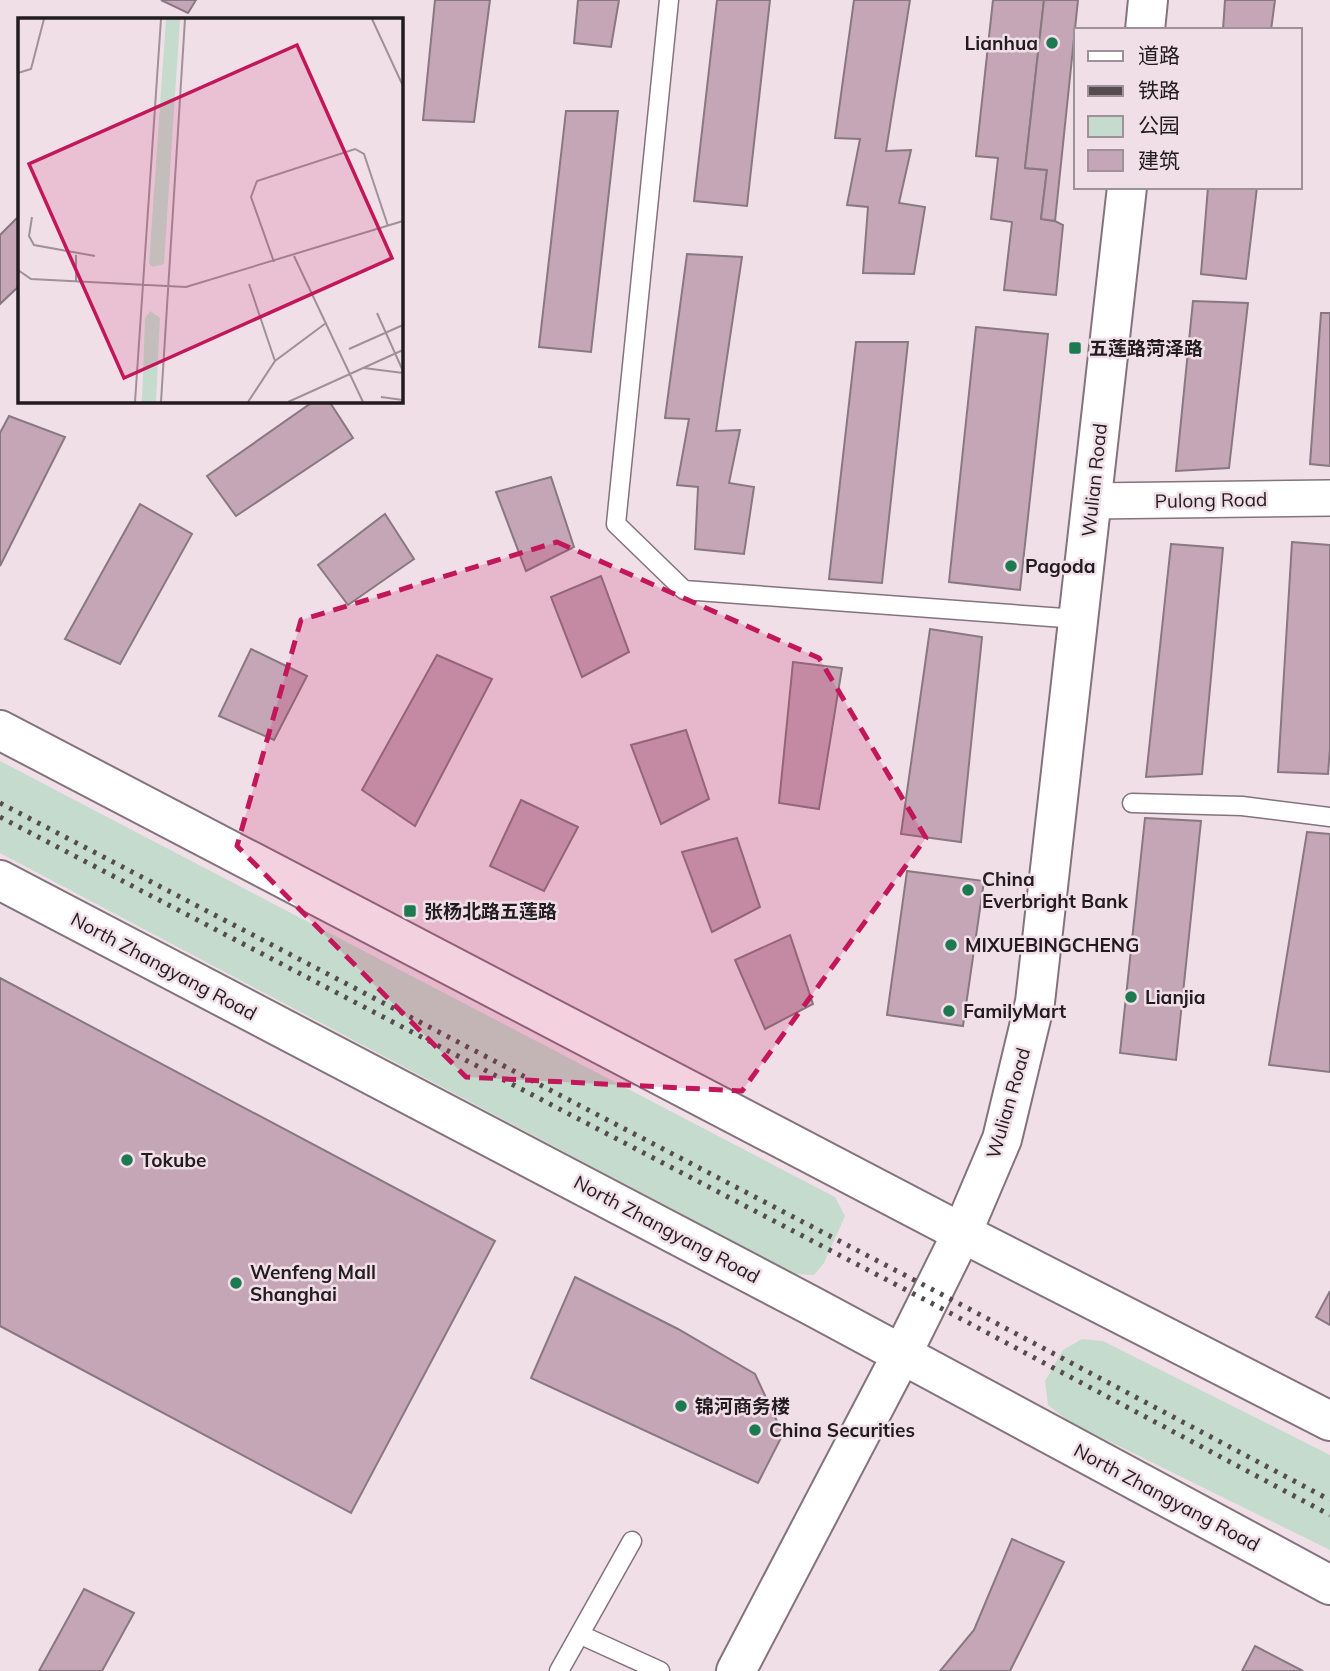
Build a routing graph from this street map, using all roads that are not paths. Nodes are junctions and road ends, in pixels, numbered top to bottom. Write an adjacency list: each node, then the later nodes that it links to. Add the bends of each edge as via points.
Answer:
1 (669, 0): 7 (lane, via 616,524 684,590)
2 (1148, 0): 3 (main road)
3 (1145, 28)
4 (1127, 189): 6 (main road, Wulian Road)
5 (1330, 498): 6 (street, Pulong Road)
6 (1091, 501): 7 (main road, Wulian Road)
7 (1078, 619): 12 (main road, Wulian Road, via 1035,1002 1002,1139)
8 (0, 730): 12 (main road)
9 (1132, 803): 10 (lane, via 1242,806)
10 (1330, 817)
11 (0, 880): 13 (main road, North Zhangyang Road)
12 (962, 1233): 13 (main road, Wulian Road); 14 (main road)
13 (902, 1354): 16 (main road, North Zhangyang Road); 20 (main road, Wulian Road)
14 (1330, 1421)
15 (632, 1541): 17 (lane)
16 (1330, 1585)
17 (580, 1635): 18 (lane); 19 (lane)
18 (559, 1671)
19 (660, 1671)
20 (736, 1671)

